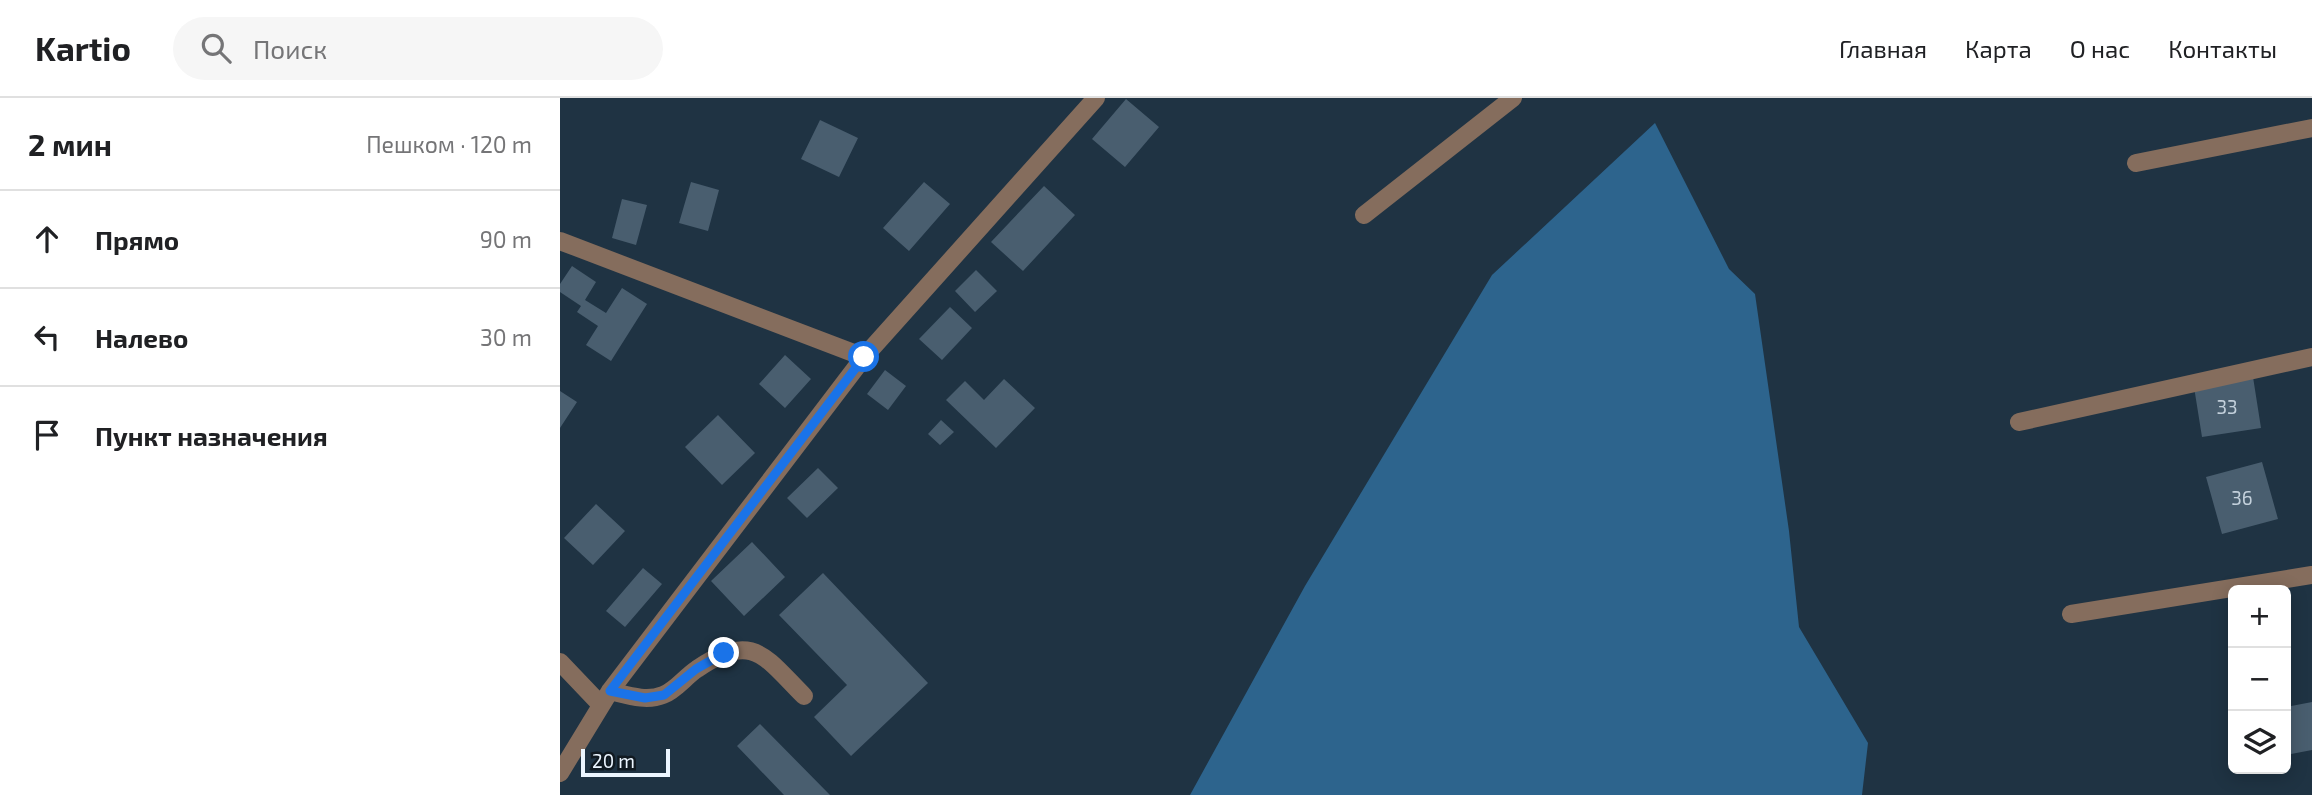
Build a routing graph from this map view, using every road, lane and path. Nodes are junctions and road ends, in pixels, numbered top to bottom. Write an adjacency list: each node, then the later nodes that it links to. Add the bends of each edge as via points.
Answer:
1 (1096, 98): 7 (street)
2 (1513, 98): 5 (street)
3 (2312, 128): 4 (street)
4 (2136, 163)
5 (1364, 215)
6 (560, 241): 7 (street)
7 (864, 357): 14 (street)
8 (2312, 357): 9 (street)
9 (2019, 422)
10 (2312, 575): 11 (street)
11 (2071, 614)
12 (560, 662): 14 (street)
13 (804, 696): 14 (street, via 765,658 746,649 724,653 664,695)
14 (606, 698): 15 (street)
15 (560, 774)

